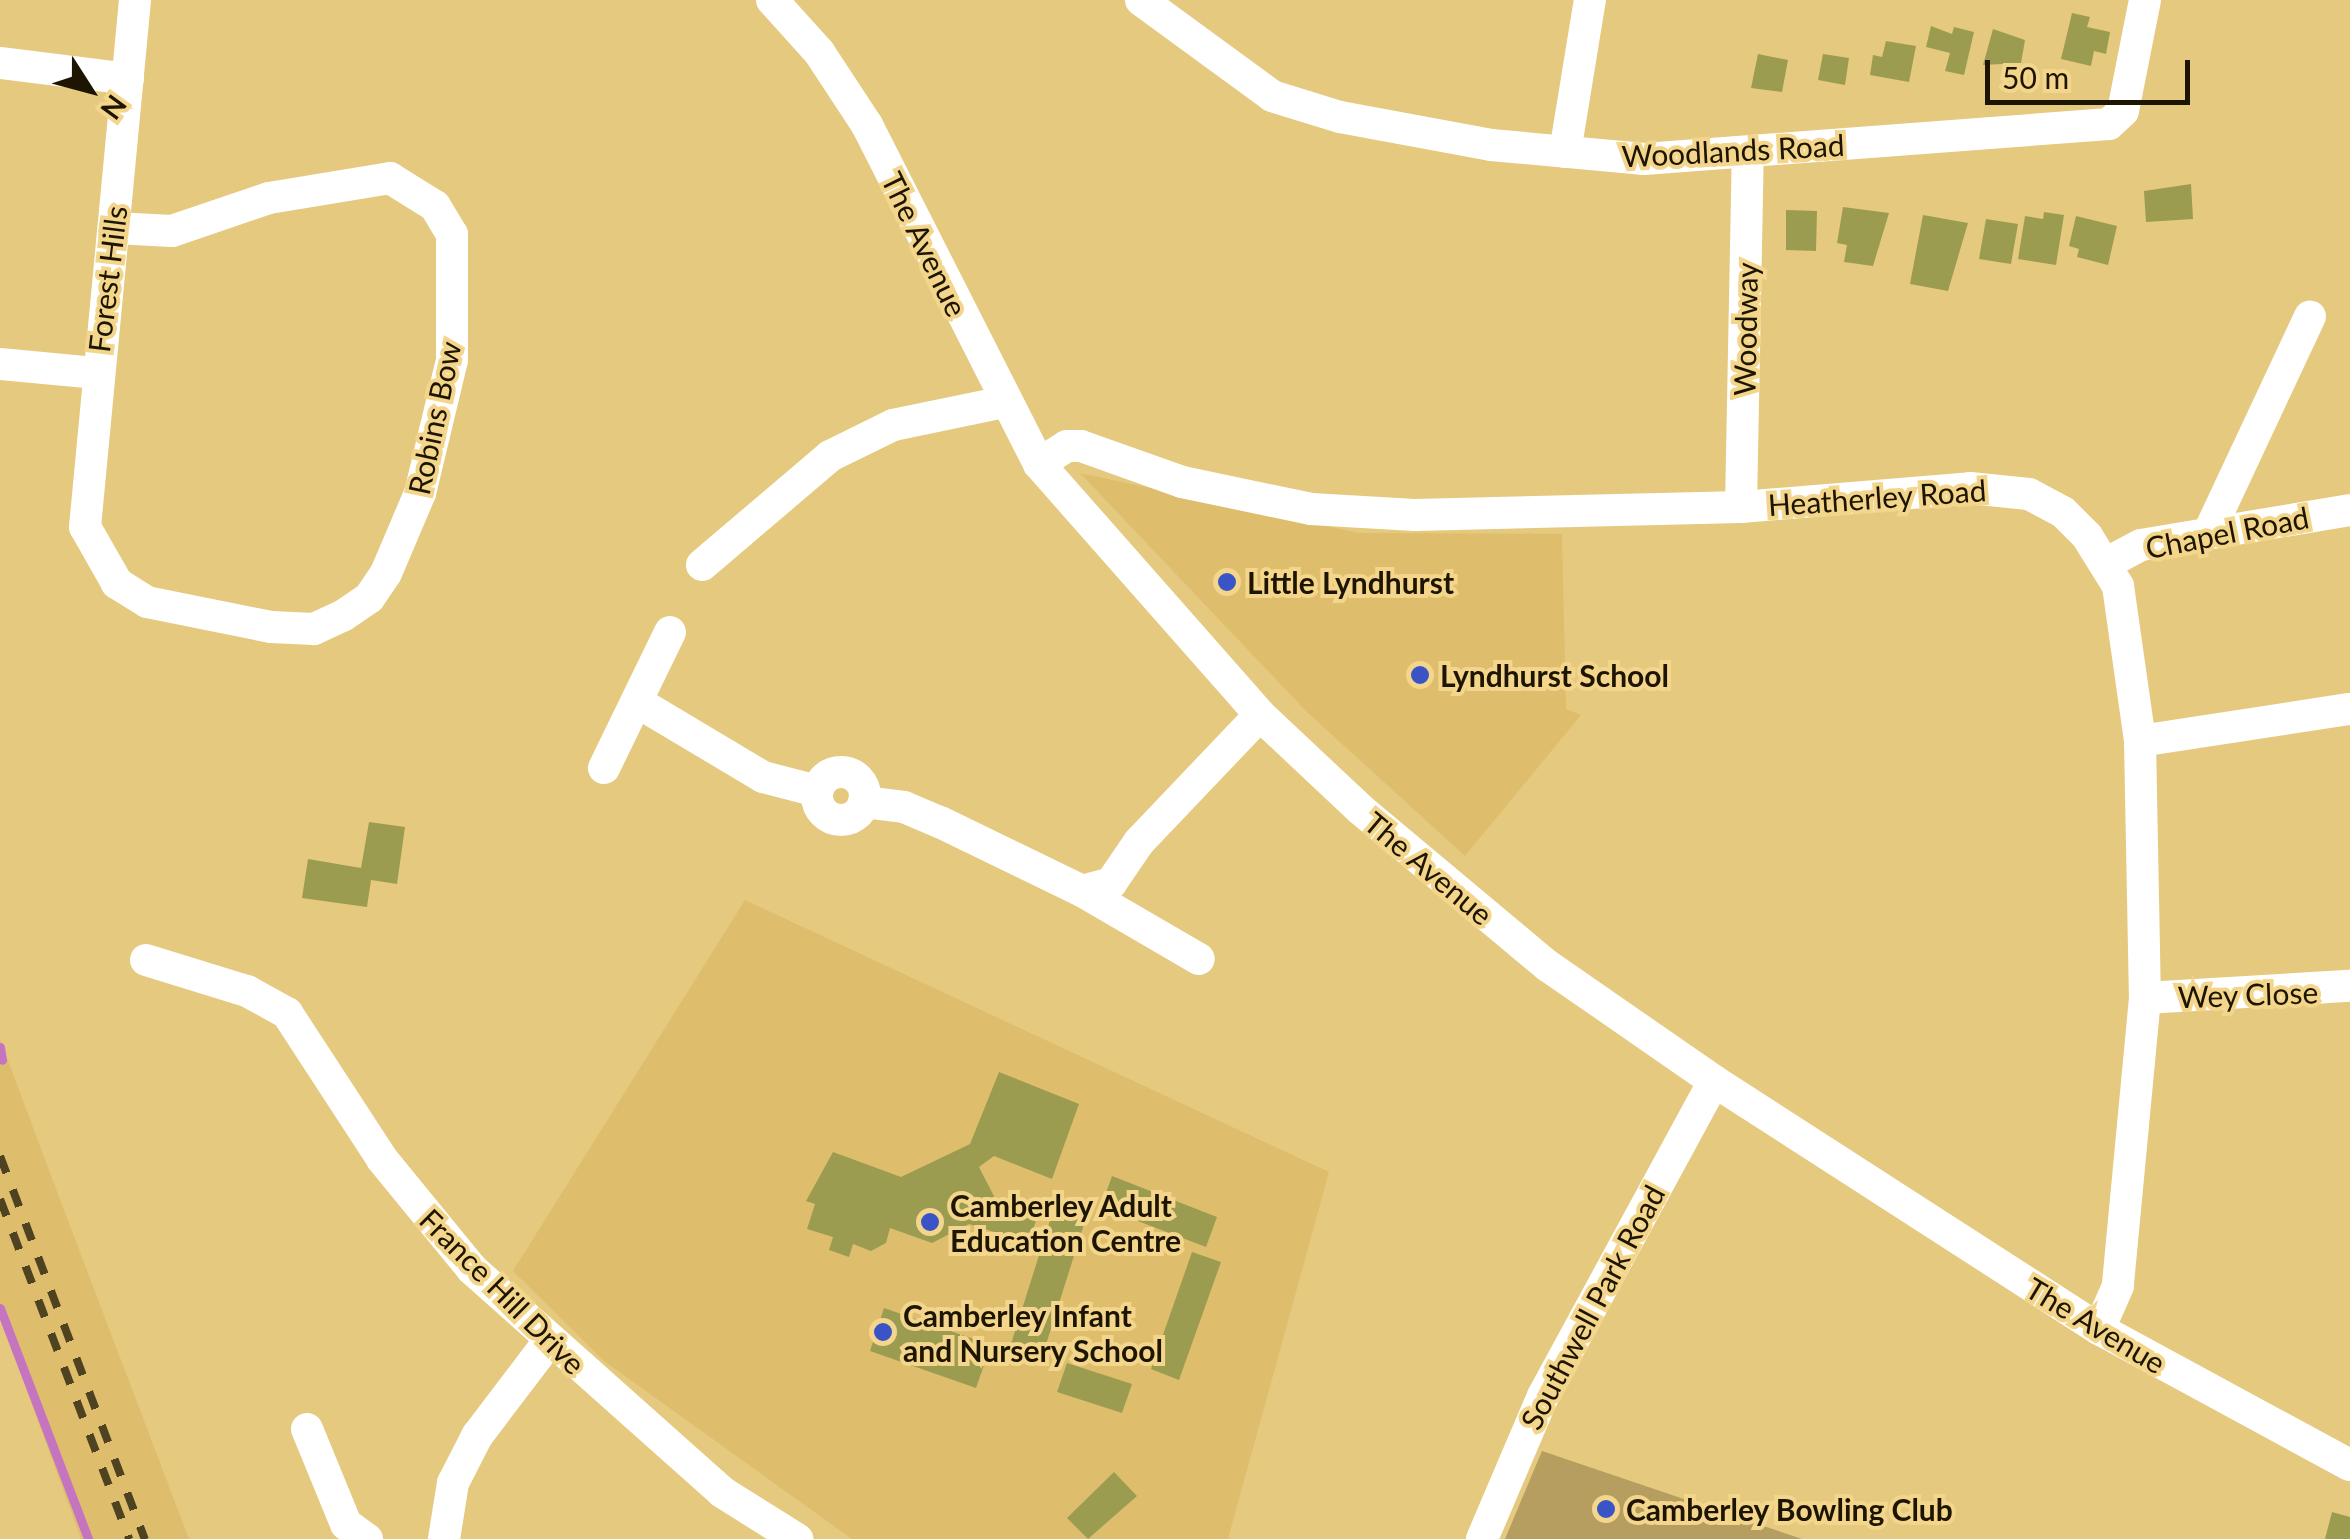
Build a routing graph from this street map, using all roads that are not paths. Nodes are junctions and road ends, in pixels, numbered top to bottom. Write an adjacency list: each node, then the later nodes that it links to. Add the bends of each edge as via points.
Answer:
1 (136, 0): 7 (street, Forest Hills)
2 (772, 0): 14 (street, The Avenue, via 820,52 866,125)
3 (1141, 0): 8 (street, Woodlands Road, via 1272,96 1340,117)
4 (1590, 0): 8 (street)
5 (2145, 0): 9 (street, Woodlands Road, via 2123,111 2108,124)
6 (0, 63): 7 (street)
7 (128, 78): 10 (street, Forest Hills)
8 (1565, 152): 9 (street, Woodlands Road, via 1644,159)
9 (1748, 152): 16 (street, Woodway)
10 (115, 228): 13 (street, Forest Hills); 19 (street, Robins Bow, via 172,231 268,198 390,178 436,206 452,234 452,360 402,542 369,598 342,616 314,629 271,627 147,602 117,584)
11 (2310, 316): 18 (street)
12 (0, 364): 13 (street)
13 (96, 373): 19 (street, Forest Hills, via 82,505)
14 (1004, 402): 15 (street, The Avenue); 21 (street, via 893,425 830,456)
15 (1039, 464): 16 (street, Heatherley Road, via 1055,450 1081,446 1182,482 1311,509 1512,515); 25 (street, The Avenue)
16 (1741, 507): 20 (street, Heatherley Road, via 1931,489 2007,489 2063,512)
17 (2350, 510): 18 (street, Chapel Road)
18 (2208, 532): 20 (street, Chapel Road, via 2141,545)
19 (99, 555)
20 (2107, 563): 26 (street, Heatherley Road, via 2127,619)
21 (702, 565)
22 (670, 632): 23 (street)
23 (638, 703): 27 (street); 28 (street, via 763,777 817,791 833,773 851,774 863,786 864,802 904,807)
24 (2350, 708): 26 (street)
25 (1260, 715): 28 (street, via 1139,842 1111,882); 33 (street, The Avenue, via 1360,809 1548,966)
26 (2140, 741): 32 (street, Heatherley Road)
27 (604, 768)
28 (1082, 891): 29 (street)
29 (1199, 959)
30 (146, 960): 35 (street, France Hill Drive, via 248,991 287,1013 328,1083 428,1221)
31 (2350, 986): 32 (street, Wey Close)
32 (2145, 998): 34 (street, Heatherley Road, via 2118,1286)
33 (1714, 1081): 34 (street, The Avenue); 41 (street, Southwell Park Road, via 1524,1433)
34 (2099, 1329): 37 (street, The Avenue)
35 (549, 1342): 39 (street, via 477,1436 453,1484); 40 (street, France Hill Drive, via 722,1492)
36 (307, 1429): 38 (street, via 346,1524)
37 (2350, 1465)
38 (367, 1539)
39 (444, 1539)
40 (797, 1539)
41 (1482, 1539)

